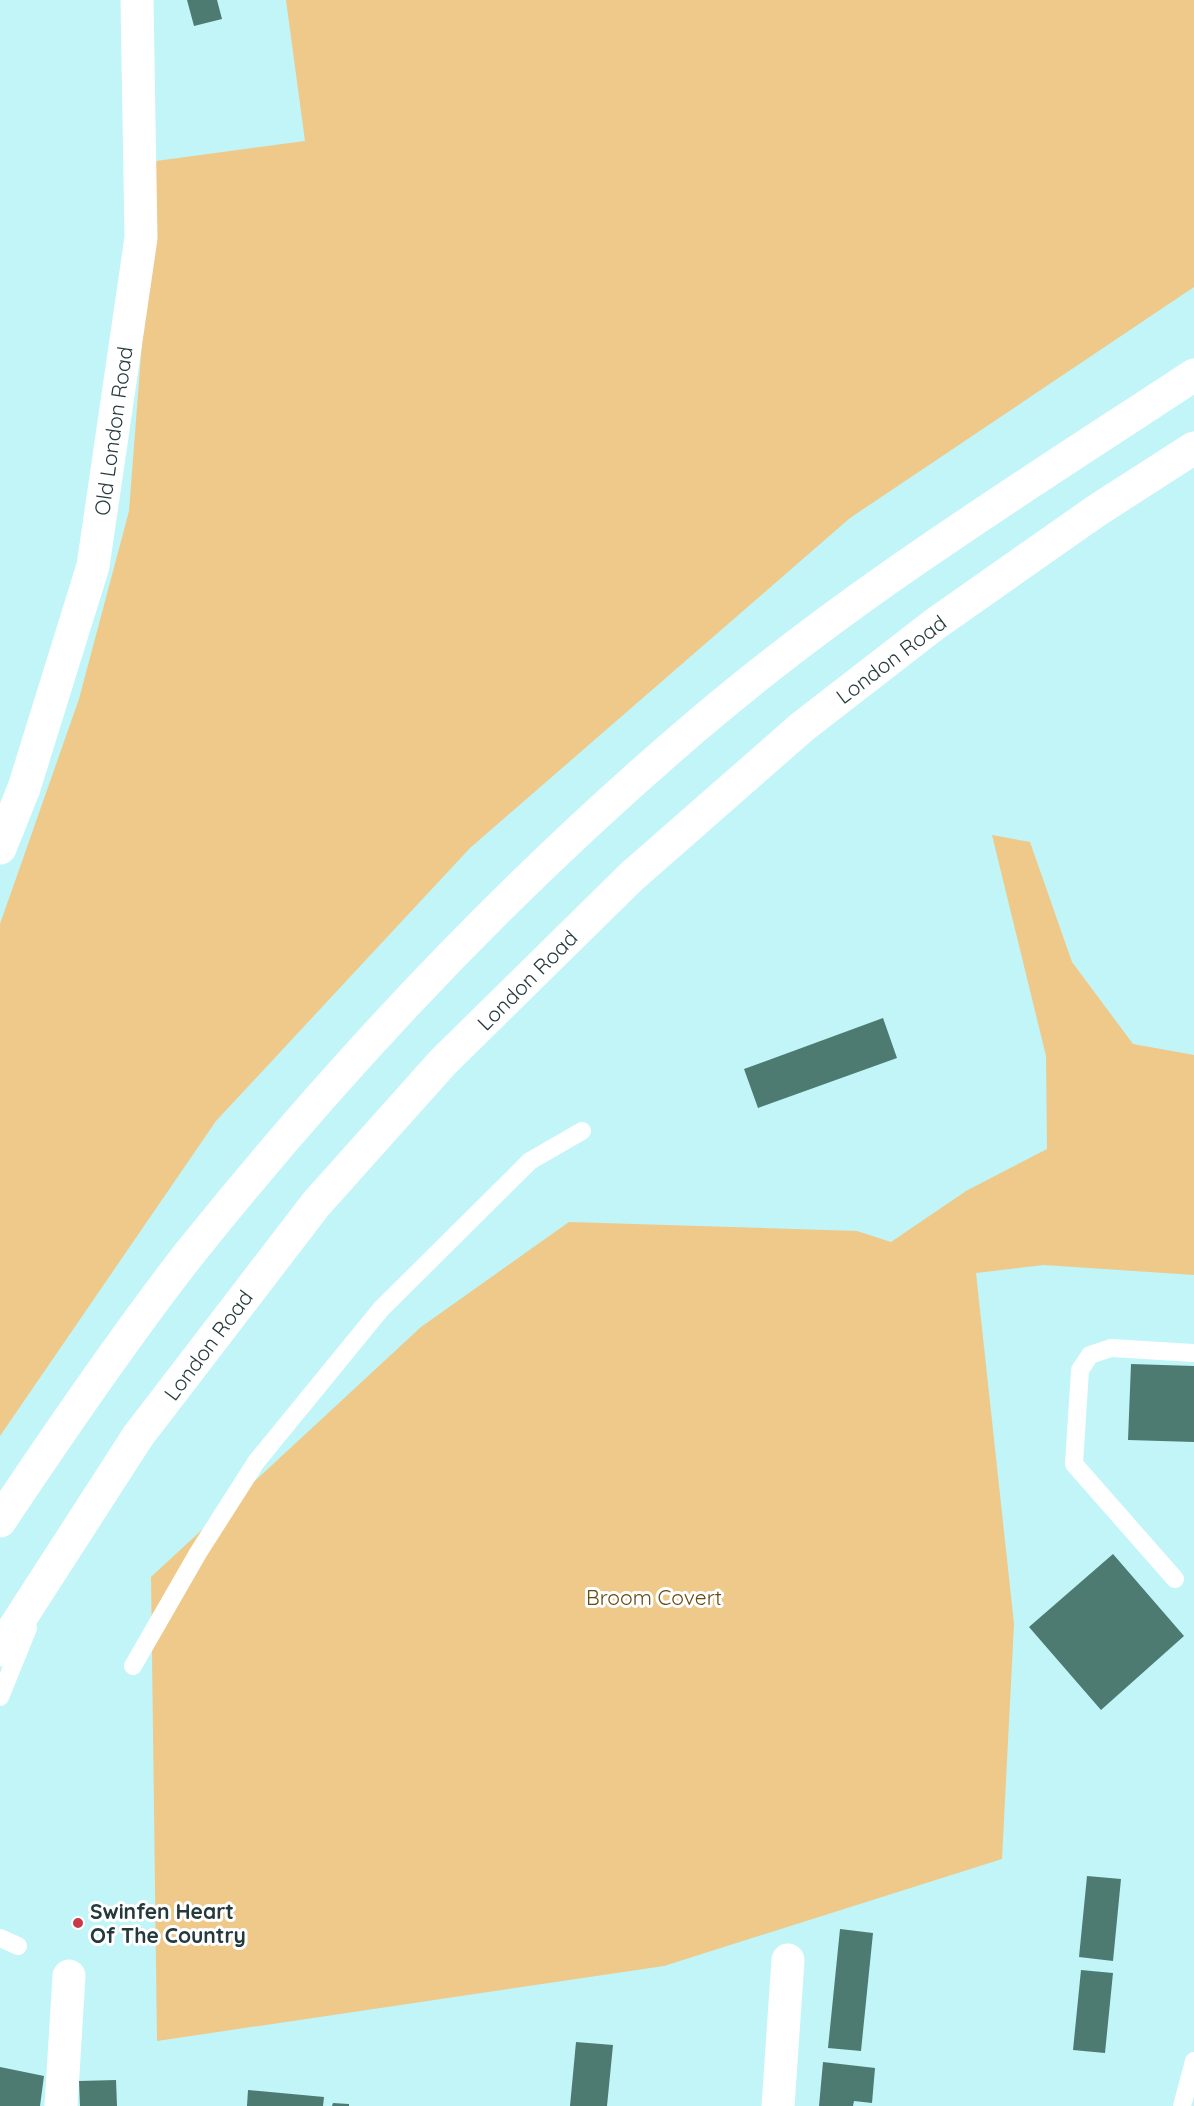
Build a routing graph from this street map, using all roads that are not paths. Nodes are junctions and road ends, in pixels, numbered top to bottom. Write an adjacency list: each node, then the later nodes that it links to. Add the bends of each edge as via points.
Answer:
1 (137, 0): 4 (main road, Old London Road, via 141,238 93,566 24,788)
2 (1194, 375): 7 (main road, via 914,561 808,637 695,727 529,878 370,1042 188,1256)
3 (1194, 448): 8 (main road, London Road, via 1096,511 926,631 801,727 631,877 443,1062 316,1204 138,1436)
4 (0, 848)
5 (582, 1131): 11 (lane, via 530,1161 381,1309 256,1462)
6 (1194, 1353): 9 (lane, via 1111,1348 1090,1355 1080,1370 1074,1464)
7 (0, 1521)
8 (57, 1560): 10 (main road, London Road); 12 (lane)
9 (1175, 1579)
10 (0, 1650)
11 (133, 1666)
12 (0, 1696)
13 (0, 1938): 14 (lane)
14 (18, 1946)
15 (788, 1960): 19 (main road)
16 (69, 1976): 18 (main road)
17 (1194, 2061): 20 (lane)
18 (61, 2106)
19 (778, 2106)
20 (1182, 2106)

